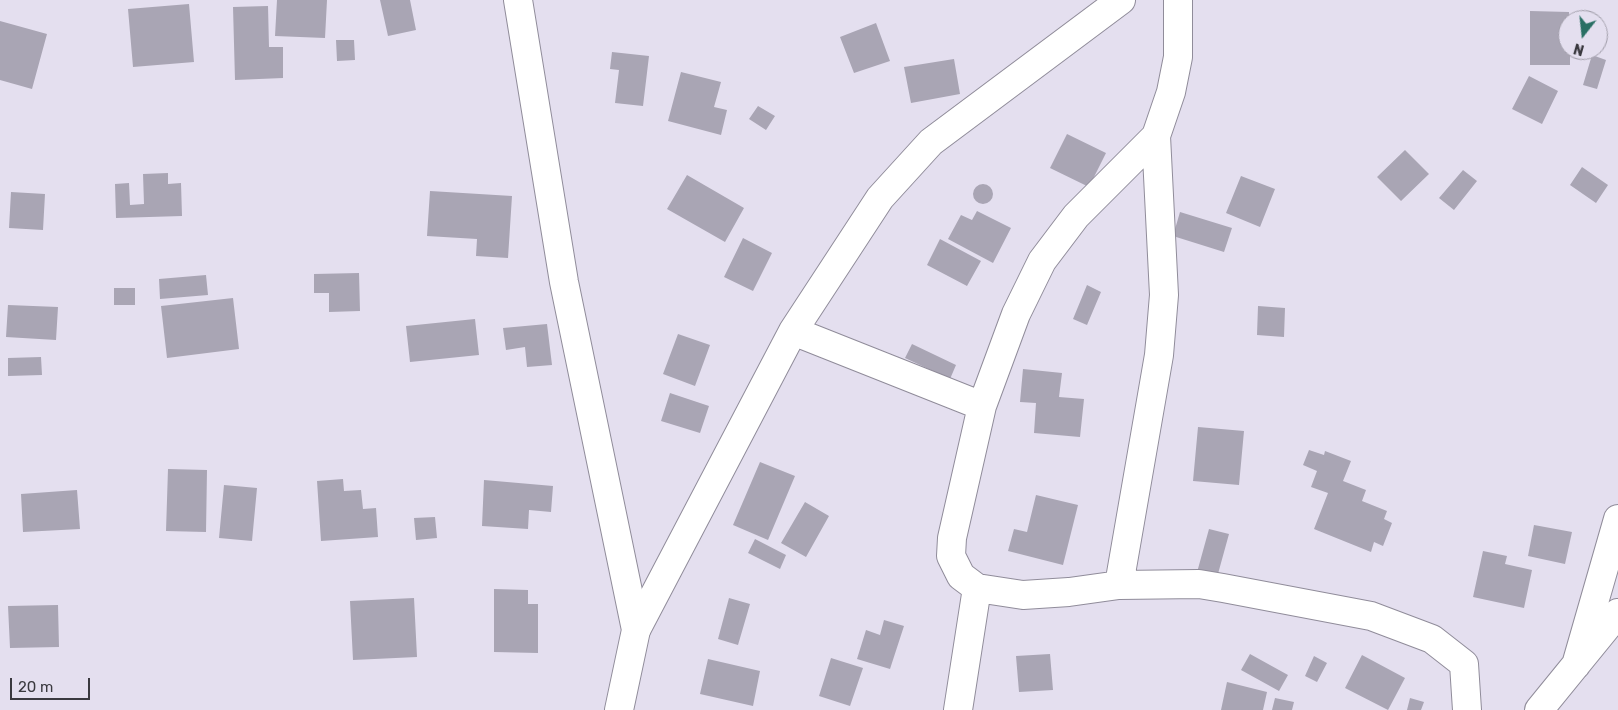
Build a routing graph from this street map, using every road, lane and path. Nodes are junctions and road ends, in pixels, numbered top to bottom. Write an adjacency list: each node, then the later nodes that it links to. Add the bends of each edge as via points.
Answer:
1 (518, 0): 11 (street, via 564,282)
2 (1121, 0): 5 (street, via 930,142 880,198)
3 (1178, 0): 4 (street, via 1178,57 1171,92)
4 (1156, 136): 6 (street, via 1076,216 1042,261 1016,314); 8 (street, via 1164,295 1159,355)
5 (793, 331): 6 (street); 11 (street)
6 (982, 406): 9 (street, via 952,538 951,556 961,576)
7 (1618, 519): 12 (street)
8 (1119, 585): 9 (street, via 1023,595); 15 (street, via 1199,584 1371,616 1432,639 1464,664)
9 (977, 588): 14 (street)
10 (1618, 613): 12 (street)
11 (636, 630): 13 (street)
12 (1576, 665): 16 (street)
13 (619, 710)
14 (958, 710)
15 (1467, 710)
16 (1539, 710)

